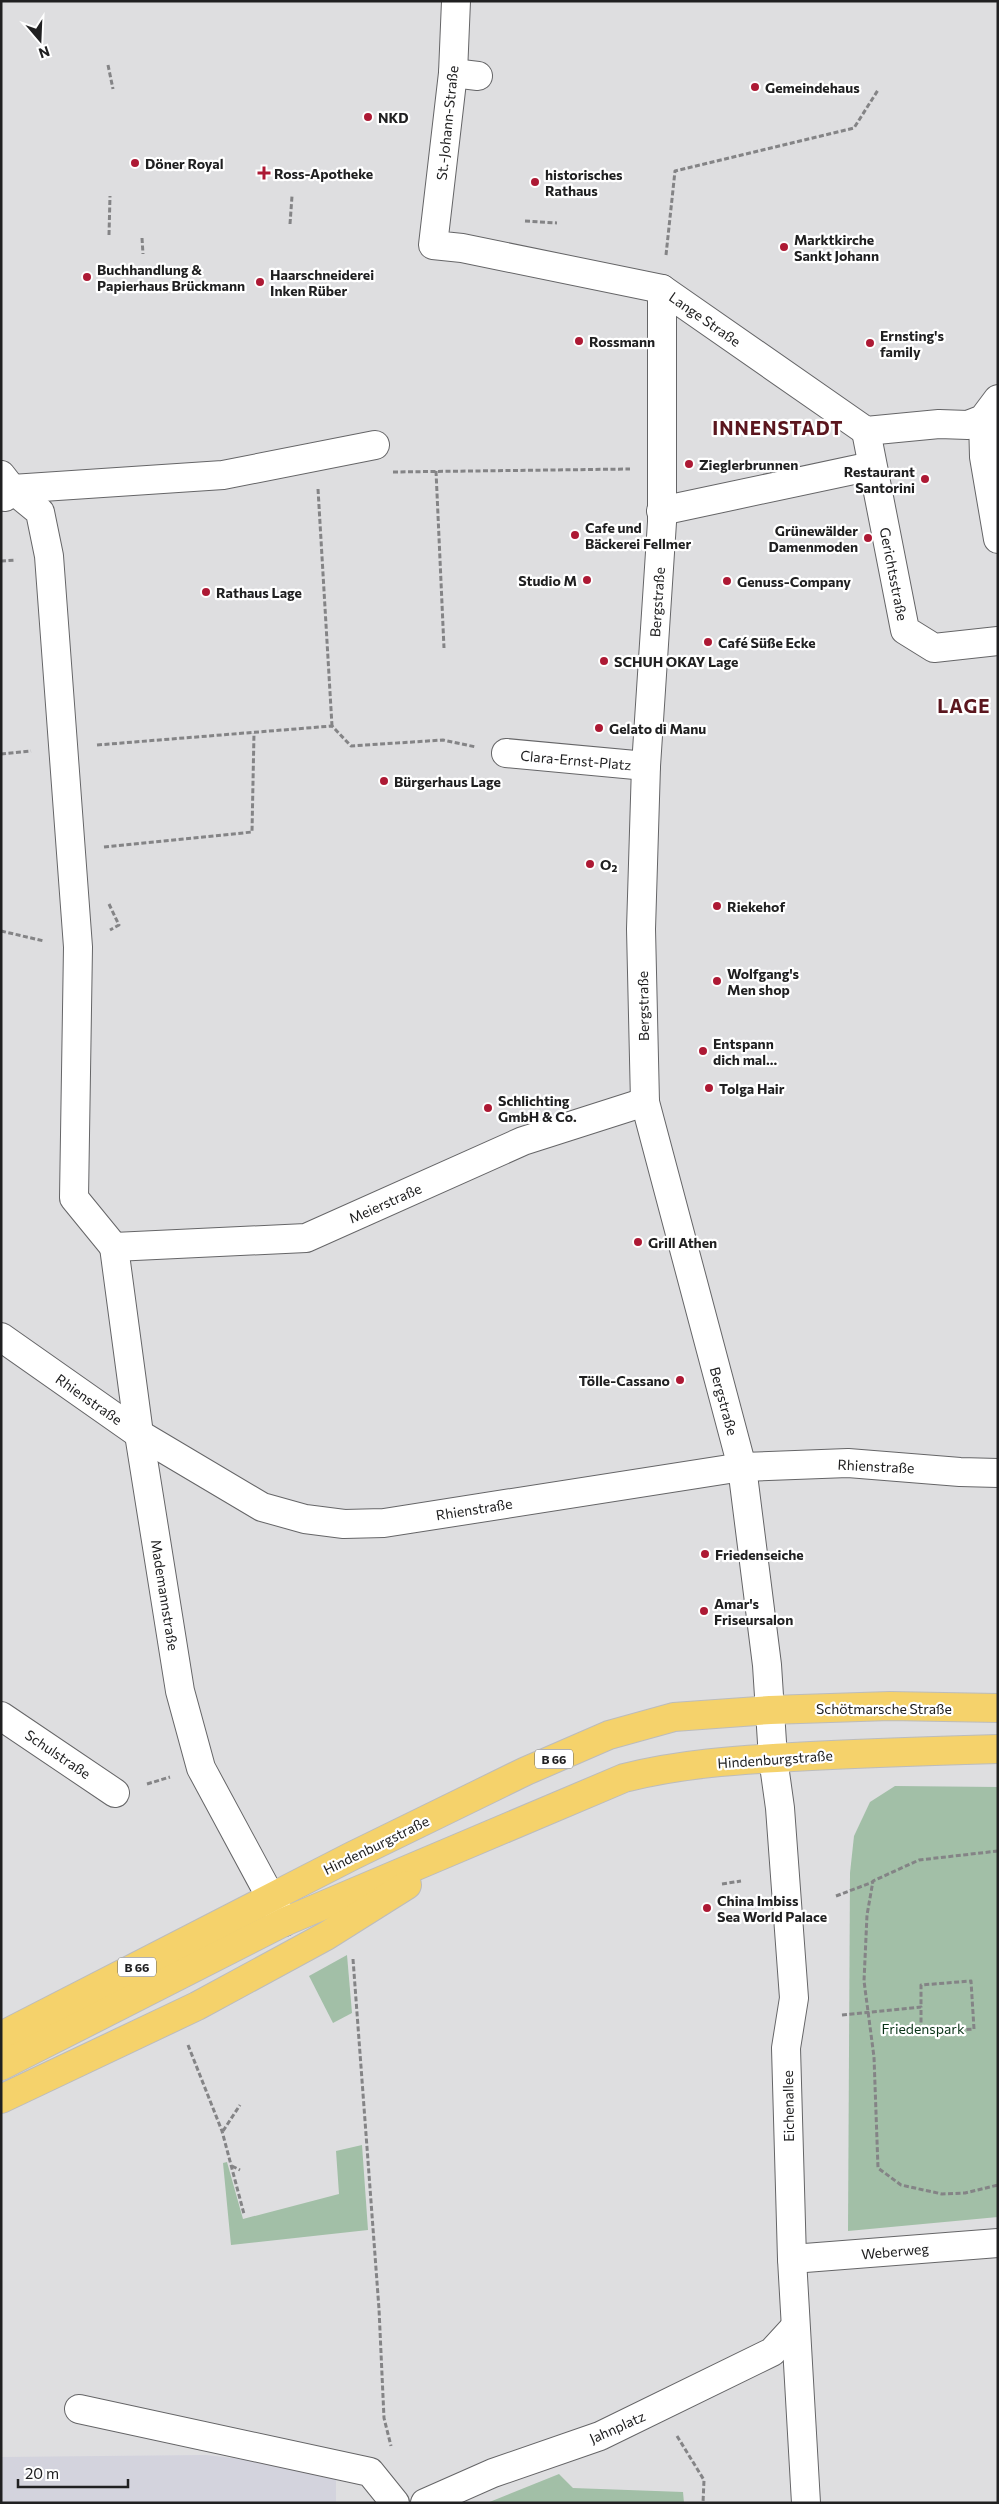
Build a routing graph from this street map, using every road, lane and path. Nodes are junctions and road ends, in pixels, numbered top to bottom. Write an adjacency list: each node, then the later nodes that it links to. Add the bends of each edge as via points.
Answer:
1 (456, 1): 12 (street, St.-Johann-Straße, via 466,74 448,126)
2 (108, 65): 3 (path)
3 (113, 89)
4 (878, 90): 14 (path, via 854,128 675,171)
5 (110, 196): 10 (path)
6 (292, 196): 9 (path)
7 (525, 221): 8 (path)
8 (556, 223)
9 (290, 224)
10 (110, 235)
11 (142, 238): 13 (path)
12 (433, 245): 14 (street, Lange Straße, via 462,248)
13 (143, 254)
14 (662, 289): 16 (street, Lange Straße); 18 (street, Bergstraße)
15 (990, 409): 16 (street, via 968,425 939,424); 25 (street, via 984,457)
16 (866, 431): 21 (street)
17 (375, 445): 23 (street, via 223,475)
18 (662, 468): 19 (path); 24 (street, Bergstraße)
19 (543, 469)
20 (436, 471): 27 (path)
21 (874, 473): 24 (street); 26 (street, Gerichtsstraße, via 905,630 934,648)
22 (317, 483): 28 (path)
23 (5, 488): 30 (street, via 40,512 49,556)
24 (661, 511): 32 (street, Bergstraße)
25 (998, 539)
26 (998, 641)
27 (444, 648)
28 (332, 726): 29 (path); 31 (path, via 351,746 443,740)
29 (254, 733): 30 (path); 33 (path, via 252,832)
30 (63, 749): 35 (street, via 78,947 74,1198)
31 (506, 753): 32 (street, Clara-Ernst-Platz)
32 (646, 766): 34 (street, Bergstraße, via 640,929)
33 (94, 848)
34 (645, 1102): 35 (street, Meierstraße, via 523,1141 306,1238); 38 (street, Bergstraße)
35 (114, 1247): 37 (street, Mademannstraße)
36 (1, 1337): 37 (street, Rhienstraße)
37 (139, 1434): 38 (street, Rhienstraße, via 262,1507 305,1519 344,1524 384,1523); 45 (street, Mademannstraße, via 180,1691)
38 (742, 1467): 39 (street, Rhienstraße, via 848,1463); 41 (street, Bergstraße)
39 (998, 1473)
40 (998, 1708): 41 (main road, Schötmarsche Straße / B 66, via 890,1706)
41 (770, 1710): 44 (street, Eichenallee); 53 (main road, Hindenburgstraße / B 66, via 674,1717 609,1735 526,1771)
42 (1, 1716): 46 (street, Schulstraße)
43 (998, 1749): 44 (main road, Hindenburgstraße / B 66)
44 (773, 1758): 47 (main road, Hindenburgstraße / B 66, via 661,1769 624,1778); 70 (street, Eichenallee, via 780,1808 794,1998 786,2048)
45 (202, 1768): 46 (path); 53 (street, Mademannstraße, via 232,1829)
46 (115, 1793)
47 (476, 1842): 54 (main road, Hindenburgstraße / B 66); 62 (main road, Hindenburgstraße, via 326,1936 189,2010)
48 (998, 1851): 50 (path, via 919,1860)
49 (741, 1881): 51 (path)
50 (873, 1881): 52 (path); 57 (path, via 867,1915 864,1981)
51 (722, 1884)
52 (836, 1896)
53 (272, 1898): 54 (street, Mademannstraße); 59 (main road, Hindenburgstraße / B 66)
54 (284, 1922): 61 (main road, Hindenburgstraße / B 66)
55 (352, 1951): 74 (path, via 384,2418)
56 (921, 2007): 56 (path, via 921,1985 971,1981 974,2029 921,2032); 57 (path)
57 (868, 2012): 58 (path); 67 (path, via 874,2057 878,2168 901,2185 942,2194 965,2193)
58 (842, 2014)
59 (1, 2036)
60 (186, 2042): 64 (path)
61 (1, 2066)
62 (1, 2099)
63 (240, 2105): 64 (path)
64 (222, 2132): 65 (path)
65 (232, 2166): 66 (path); 68 (path)
66 (240, 2170)
67 (998, 2185)
68 (244, 2214)
69 (998, 2243): 70 (street, Weberweg)
70 (792, 2259): 71 (street, Eichenallee)
71 (795, 2327): 72 (street, Jahnplatz, via 772,2352); 78 (street, Eichenallee)
72 (660, 2408): 76 (street, Jahnplatz, via 600,2436 493,2473); 77 (path, via 704,2480)
73 (79, 2409): 75 (street, via 370,2472)
74 (392, 2451)
75 (395, 2503)
76 (426, 2503)
77 (703, 2503)
78 (806, 2503)

